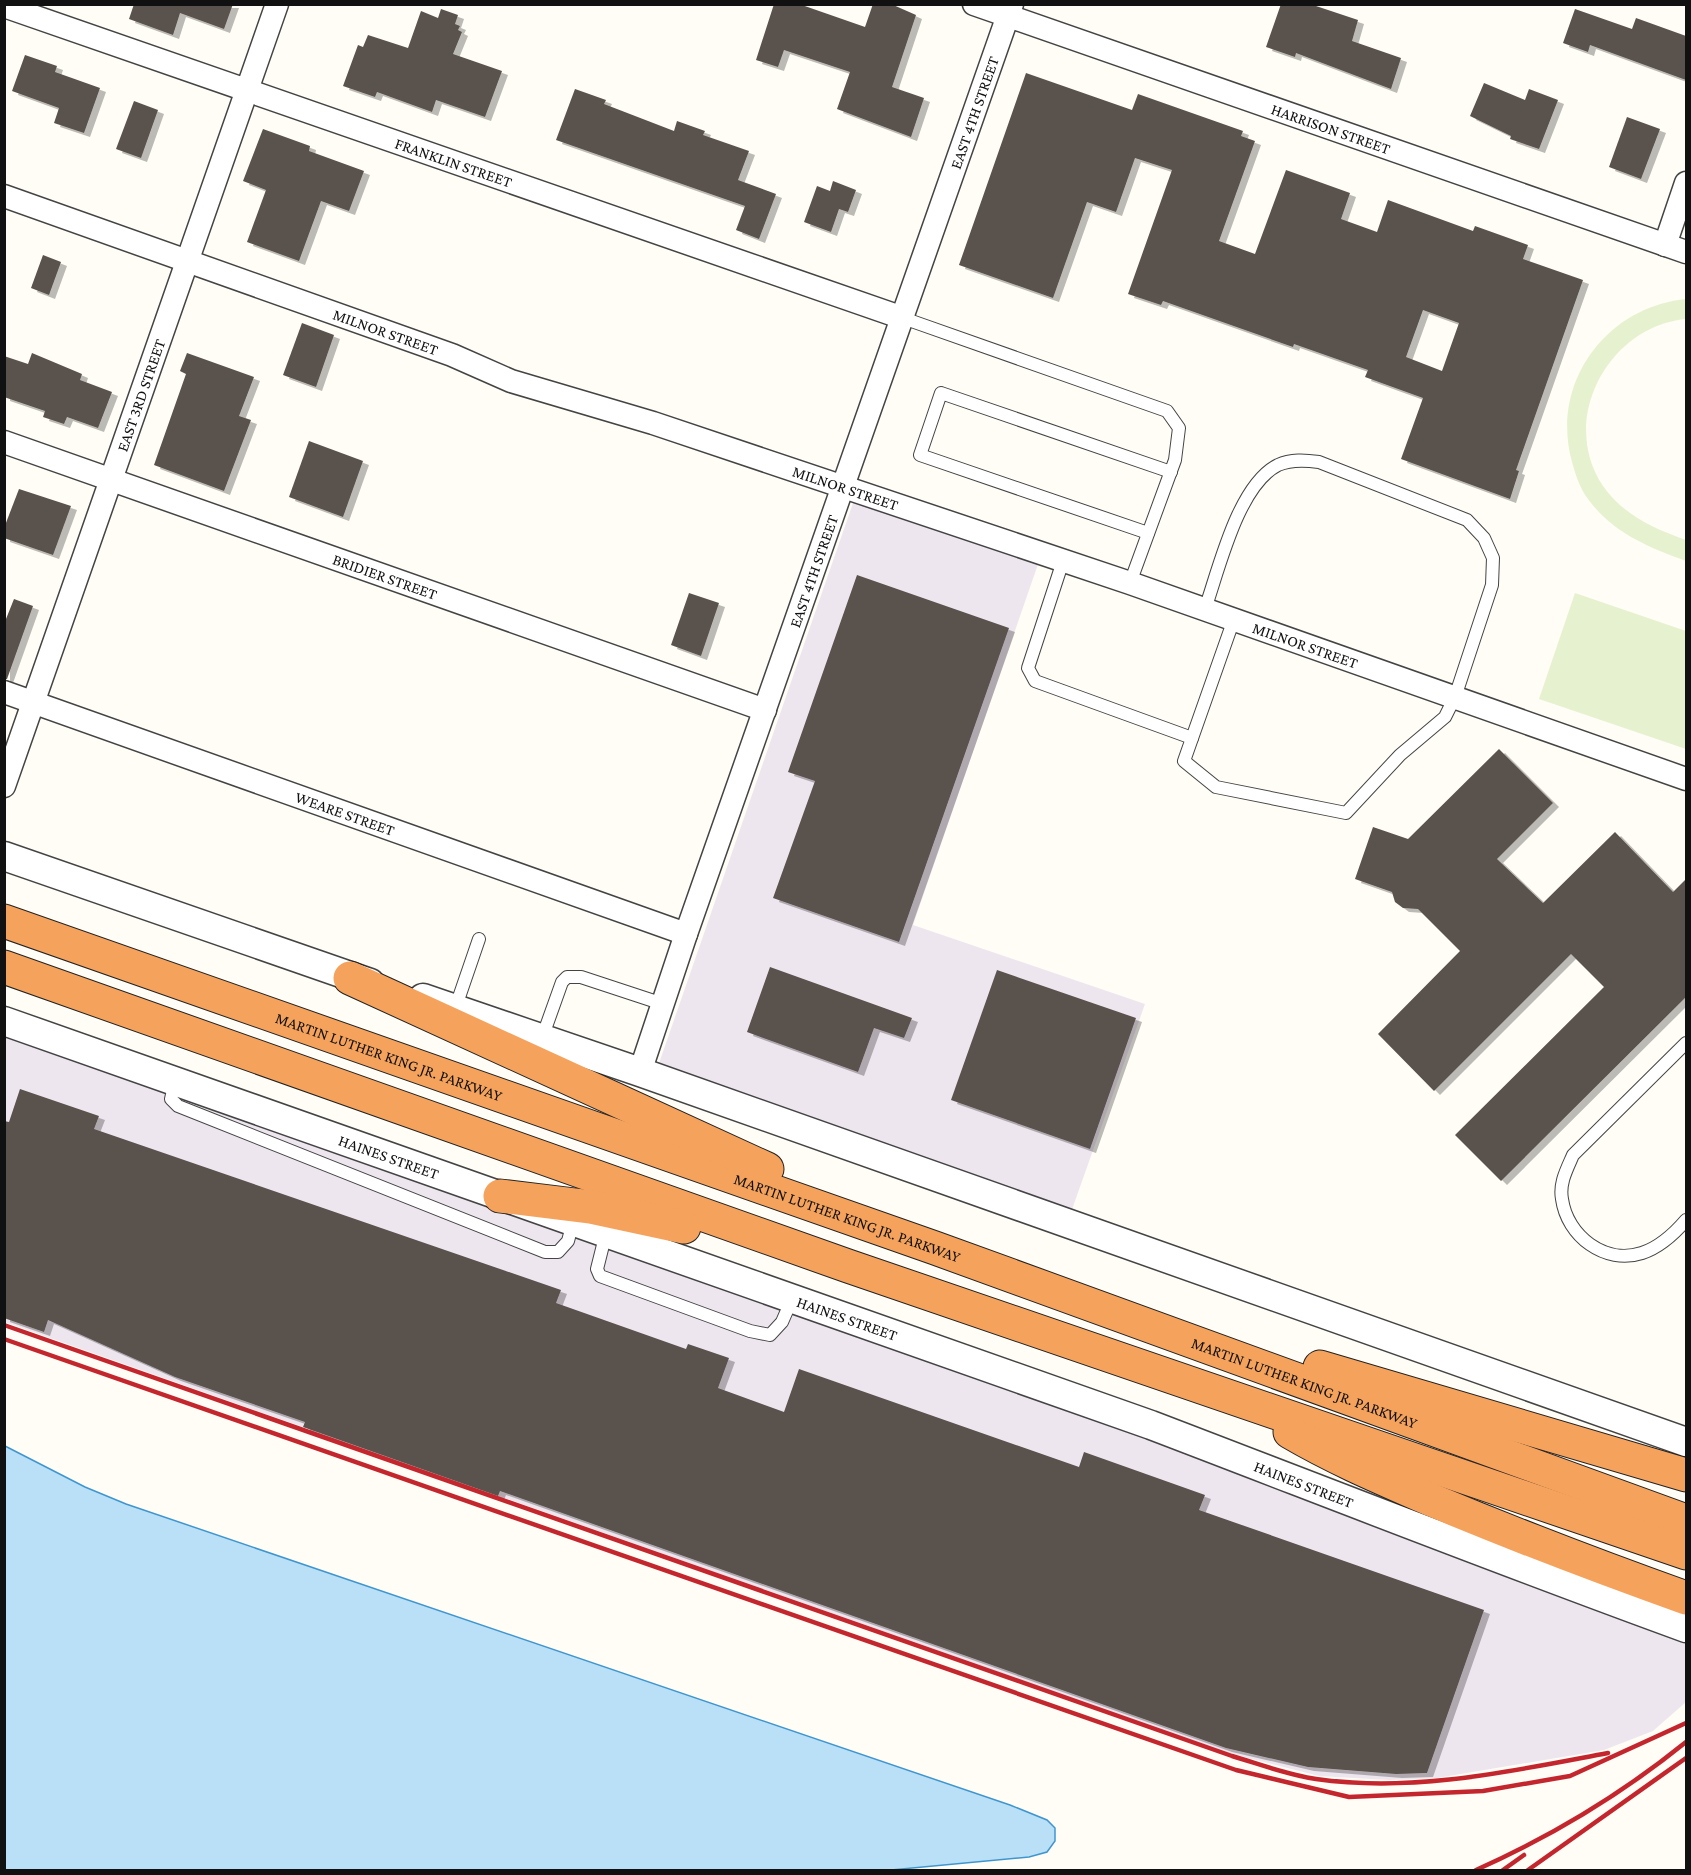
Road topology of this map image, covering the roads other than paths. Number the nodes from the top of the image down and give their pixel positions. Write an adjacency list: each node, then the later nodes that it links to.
1 (277, 4): 5 (street, EAST 3RD STREET)
2 (974, 4): 4 (street, HARRISON STREET)
3 (4, 6): 5 (street, FRANKLIN STREET)
4 (1010, 10): 8 (street, HARRISON STREET); 11 (street, EAST 4TH STREET)
5 (247, 90): 10 (street, EAST 3RD STREET); 11 (street, FRANKLIN STREET)
6 (1686, 183): 8 (street)
7 (4, 196): 10 (street, MILNOR STREET)
8 (1665, 245): 9 (street, HARRISON STREET)
9 (1686, 252)
10 (188, 262): 14 (street, EAST 3RD STREET); 15 (street, MILNOR STREET)
11 (903, 318): 13 (lane); 15 (street, EAST 4TH STREET)
12 (4, 442): 14 (street, BRIDIER STREET)
13 (1171, 472): 16 (lane); 16 (lane)
14 (113, 480): 23 (street, EAST 3RD STREET); 24 (street, BRIDIER STREET)
15 (845, 487): 17 (street, MILNOR STREET); 24 (street, EAST 4TH STREET)
16 (1148, 534): 18 (lane)
17 (1063, 561): 18 (street, MILNOR STREET); 25 (lane)
18 (1130, 583): 19 (street, MILNOR STREET)
19 (1205, 609): 20 (street, MILNOR STREET); 22 (lane)
20 (1234, 619): 22 (street, MILNOR STREET); 25 (lane)
21 (4, 692): 23 (street, WEARE STREET)
22 (1455, 697): 25 (lane); 26 (street, MILNOR STREET)
23 (33, 702): 27 (street, EAST 3RD STREET); 30 (street, WEARE STREET)
24 (765, 710): 30 (street, EAST 4TH STREET)
25 (1192, 738)
26 (1686, 779)
27 (4, 786)
28 (4, 856): 33 (street)
29 (4, 921): 45 (highway, MARTIN LUTHER KING JR. PARKWAY)
30 (686, 934): 34 (street, EAST 4TH STREET)
31 (479, 939): 35 (lane)
32 (4, 967): 46 (highway, MARTIN LUTHER KING JR. PARKWAY)
33 (350, 978): 35 (street); 45 (highway)
34 (663, 1004): 37 (lane); 39 (street, EAST 4TH STREET)
35 (455, 1009): 37 (street)
36 (4, 1021): 40 (street, HAINES STREET)
37 (542, 1038): 39 (street)
38 (1686, 1043): 42 (lane)
39 (640, 1072): 50 (street)
40 (175, 1081): 41 (street, HAINES STREET); 43 (lane)
41 (500, 1196): 43 (street, HAINES STREET); 46 (highway)
42 (1686, 1220)
43 (573, 1222): 44 (street, HAINES STREET)
44 (606, 1233): 48 (street, HAINES STREET); 48 (lane)
45 (935, 1248): 47 (highway, MARTIN LUTHER KING JR. PARKWAY)
46 (848, 1266): 49 (highway, MARTIN LUTHER KING JR. PARKWAY)
47 (1051, 1290): 51 (highway); 52 (highway, MARTIN LUTHER KING JR. PARKWAY)
48 (792, 1299): 55 (street, HAINES STREET)
49 (1234, 1398): 53 (highway, MARTIN LUTHER KING JR. PARKWAY); 54 (highway)
50 (1686, 1442)
51 (1686, 1475)
52 (1686, 1521)
53 (1686, 1553)
54 (1686, 1598)
55 (1686, 1628)

